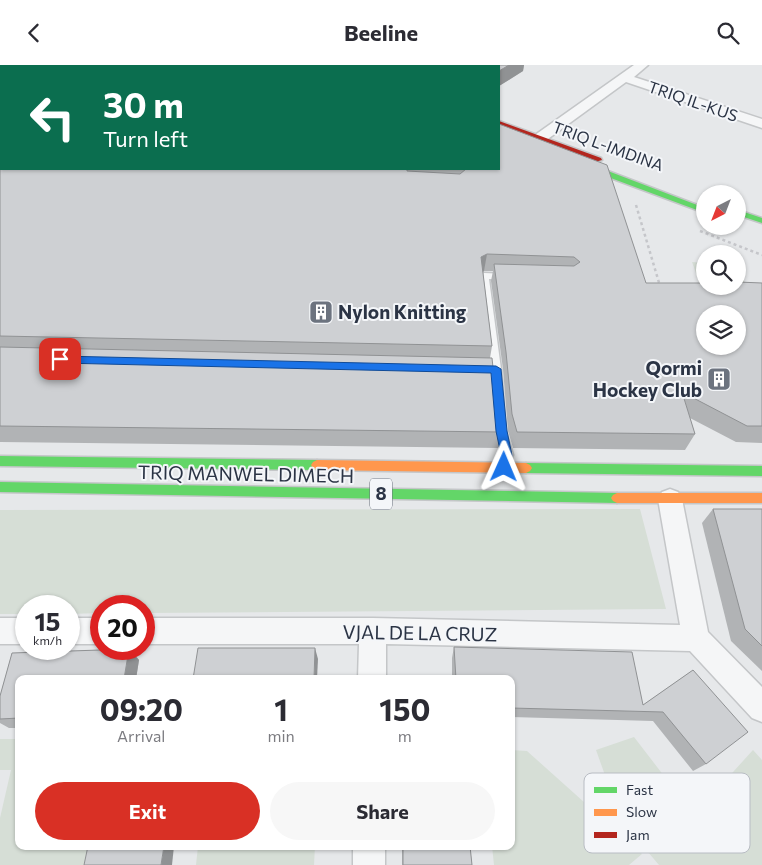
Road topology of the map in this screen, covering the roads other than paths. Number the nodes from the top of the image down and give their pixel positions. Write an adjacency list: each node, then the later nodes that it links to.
1 (642, 65): 2 (street)
2 (623, 77): 4 (street, TRIQ IL-KUS); 6 (street)
3 (500, 123): 6 (main road, TRIQ L-IMDINA)
4 (762, 124)
5 (500, 133): 8 (main road, TRIQ L-IMDINA)
6 (540, 138): 7 (main road, TRIQ L-IMDINA)
7 (696, 197)
8 (696, 208)
9 (746, 215): 10 (main road)
10 (762, 221)
11 (746, 226): 12 (main road)
12 (762, 233)
13 (522, 277): 15 (lane)
14 (466, 369): 15 (lane)
15 (496, 369): 17 (lane)
16 (0, 461): 17 (main road, TRIQ MANWEL DIMECH / 8)
17 (504, 467): 18 (main road, TRIQ MANWEL DIMECH / 8)
18 (762, 471)
19 (0, 487): 21 (main road, TRIQ MANWEL DIMECH / 8)
20 (762, 498): 21 (main road, TRIQ MANWEL DIMECH / 8)
21 (670, 499): 26 (street)
22 (0, 631): 23 (street)
23 (15, 631)
24 (155, 631): 25 (street, VJAL DE LA CRUZ)
25 (373, 631): 26 (street, VJAL DE LA CRUZ); 27 (street)
26 (696, 638): 28 (street)
27 (372, 675)
28 (762, 708)
29 (369, 850): 30 (street)
30 (369, 865)

